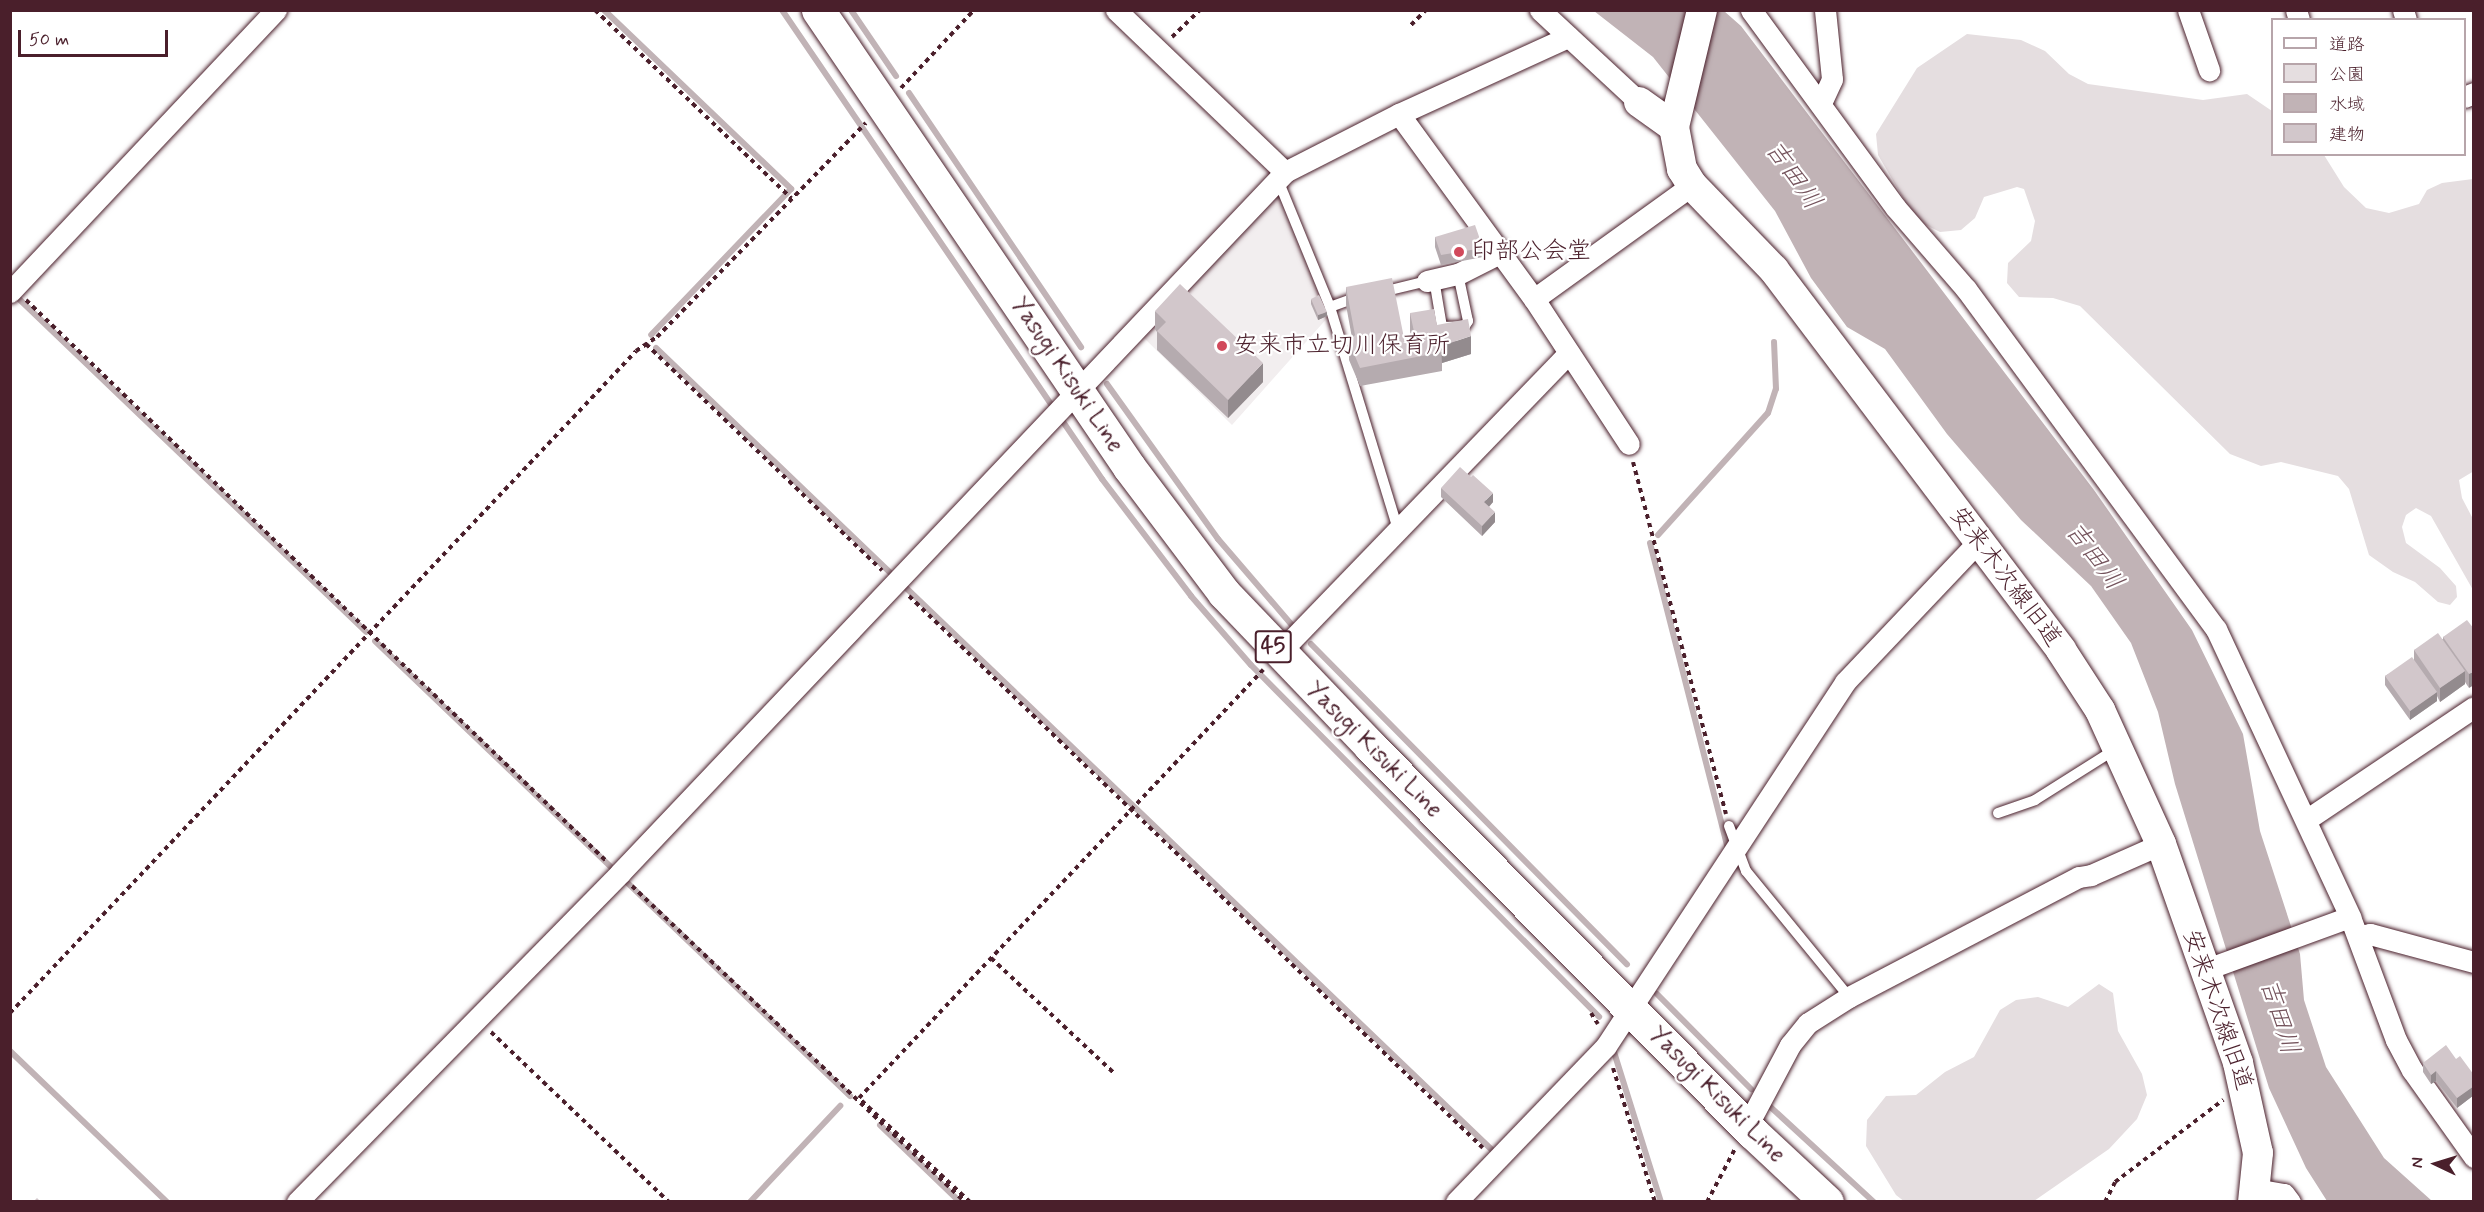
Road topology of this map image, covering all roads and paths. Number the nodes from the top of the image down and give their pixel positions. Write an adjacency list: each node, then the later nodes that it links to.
1 (276, 10): 29 (street)
2 (595, 10): 25 (path)
3 (818, 10): 19 (main road, Yasugi Kisuki Line / 45)
4 (974, 10): 19 (path)
5 (1116, 10): 15 (street)
6 (1200, 10): 15 (path)
7 (1426, 10): 13 (path)
8 (1540, 10): 14 (street)
9 (1702, 10): 21 (street, 安来木次線旧道)
10 (1751, 10): 18 (street)
11 (1826, 10): 18 (street)
12 (2188, 10): 16 (street)
13 (1411, 25)
14 (1568, 37): 17 (street); 20 (street)
15 (1157, 50): 23 (street)
16 (2209, 70)
17 (1639, 102): 21 (street)
18 (1821, 103): 42 (street)
19 (883, 106): 33 (main road, Yasugi Kisuki Line / 45)
20 (1399, 114): 23 (street); 26 (street)
21 (1675, 123): 24 (street, 安来木次線旧道)
22 (844, 146): 25 (path)
23 (1282, 176): 31 (lane); 33 (street)
24 (1692, 185): 30 (street); 36 (street, 安来木次線旧道)
25 (788, 195): 53 (path)
26 (1500, 253): 27 (street); 30 (street)
27 (1458, 274): 28 (street); 28 (lane)
28 (1430, 280): 31 (lane)
29 (12, 290): 46 (path)
30 (1534, 299): 32 (street)
31 (1330, 307): 35 (lane)
32 (1569, 353): 34 (street); 35 (street)
33 (1077, 390): 37 (main road, Yasugi Kisuki Line / 45); 46 (street)
34 (1629, 444): 43 (path)
35 (1398, 530): 37 (street)
36 (1978, 542): 39 (street, 安来木次線旧道); 45 (street)
37 (1279, 653): 40 (path); 52 (main road, Yasugi Kisuki Line / 45)
38 (2468, 715): 42 (street)
39 (2119, 747): 41 (lane); 44 (street, 安来木次線旧道)
40 (1131, 809): 48 (path); 60 (path)
41 (1998, 813)
42 (2306, 820): 47 (street)
43 (1730, 826): 45 (lane)
44 (2161, 844): 50 (street, 安来木次線旧道); 51 (street)
45 (1736, 851): 51 (lane); 52 (street)
46 (620, 873): 54 (street); 64 (path)
47 (2349, 924): 49 (street); 50 (street); 59 (street)
48 (991, 958): 56 (path); 65 (path)
49 (2474, 962)
50 (2212, 967): 57 (street, 安来木次線旧道)
51 (1849, 997): 58 (street)
52 (1632, 1011): 58 (main road, Yasugi Kisuki Line / 45); 60 (street)
53 (10, 1013)
54 (478, 1019): 62 (street); 63 (path)
55 (1612, 1063): 67 (path)
56 (1114, 1073)
57 (2244, 1086): 61 (street, 安来木次線旧道); 70 (path)
58 (1747, 1126): 68 (path); 69 (main road, Yasugi Kisuki Line / 45)
59 (2474, 1157)
60 (1496, 1161): 66 (street)
61 (2254, 1195): 71 (street)
62 (297, 1202)
63 (669, 1202)
64 (964, 1202)
65 (970, 1202)
66 (1456, 1202)
67 (1655, 1202)
68 (1707, 1202)
69 (1827, 1202)
70 (2105, 1202)
71 (2290, 1202)

